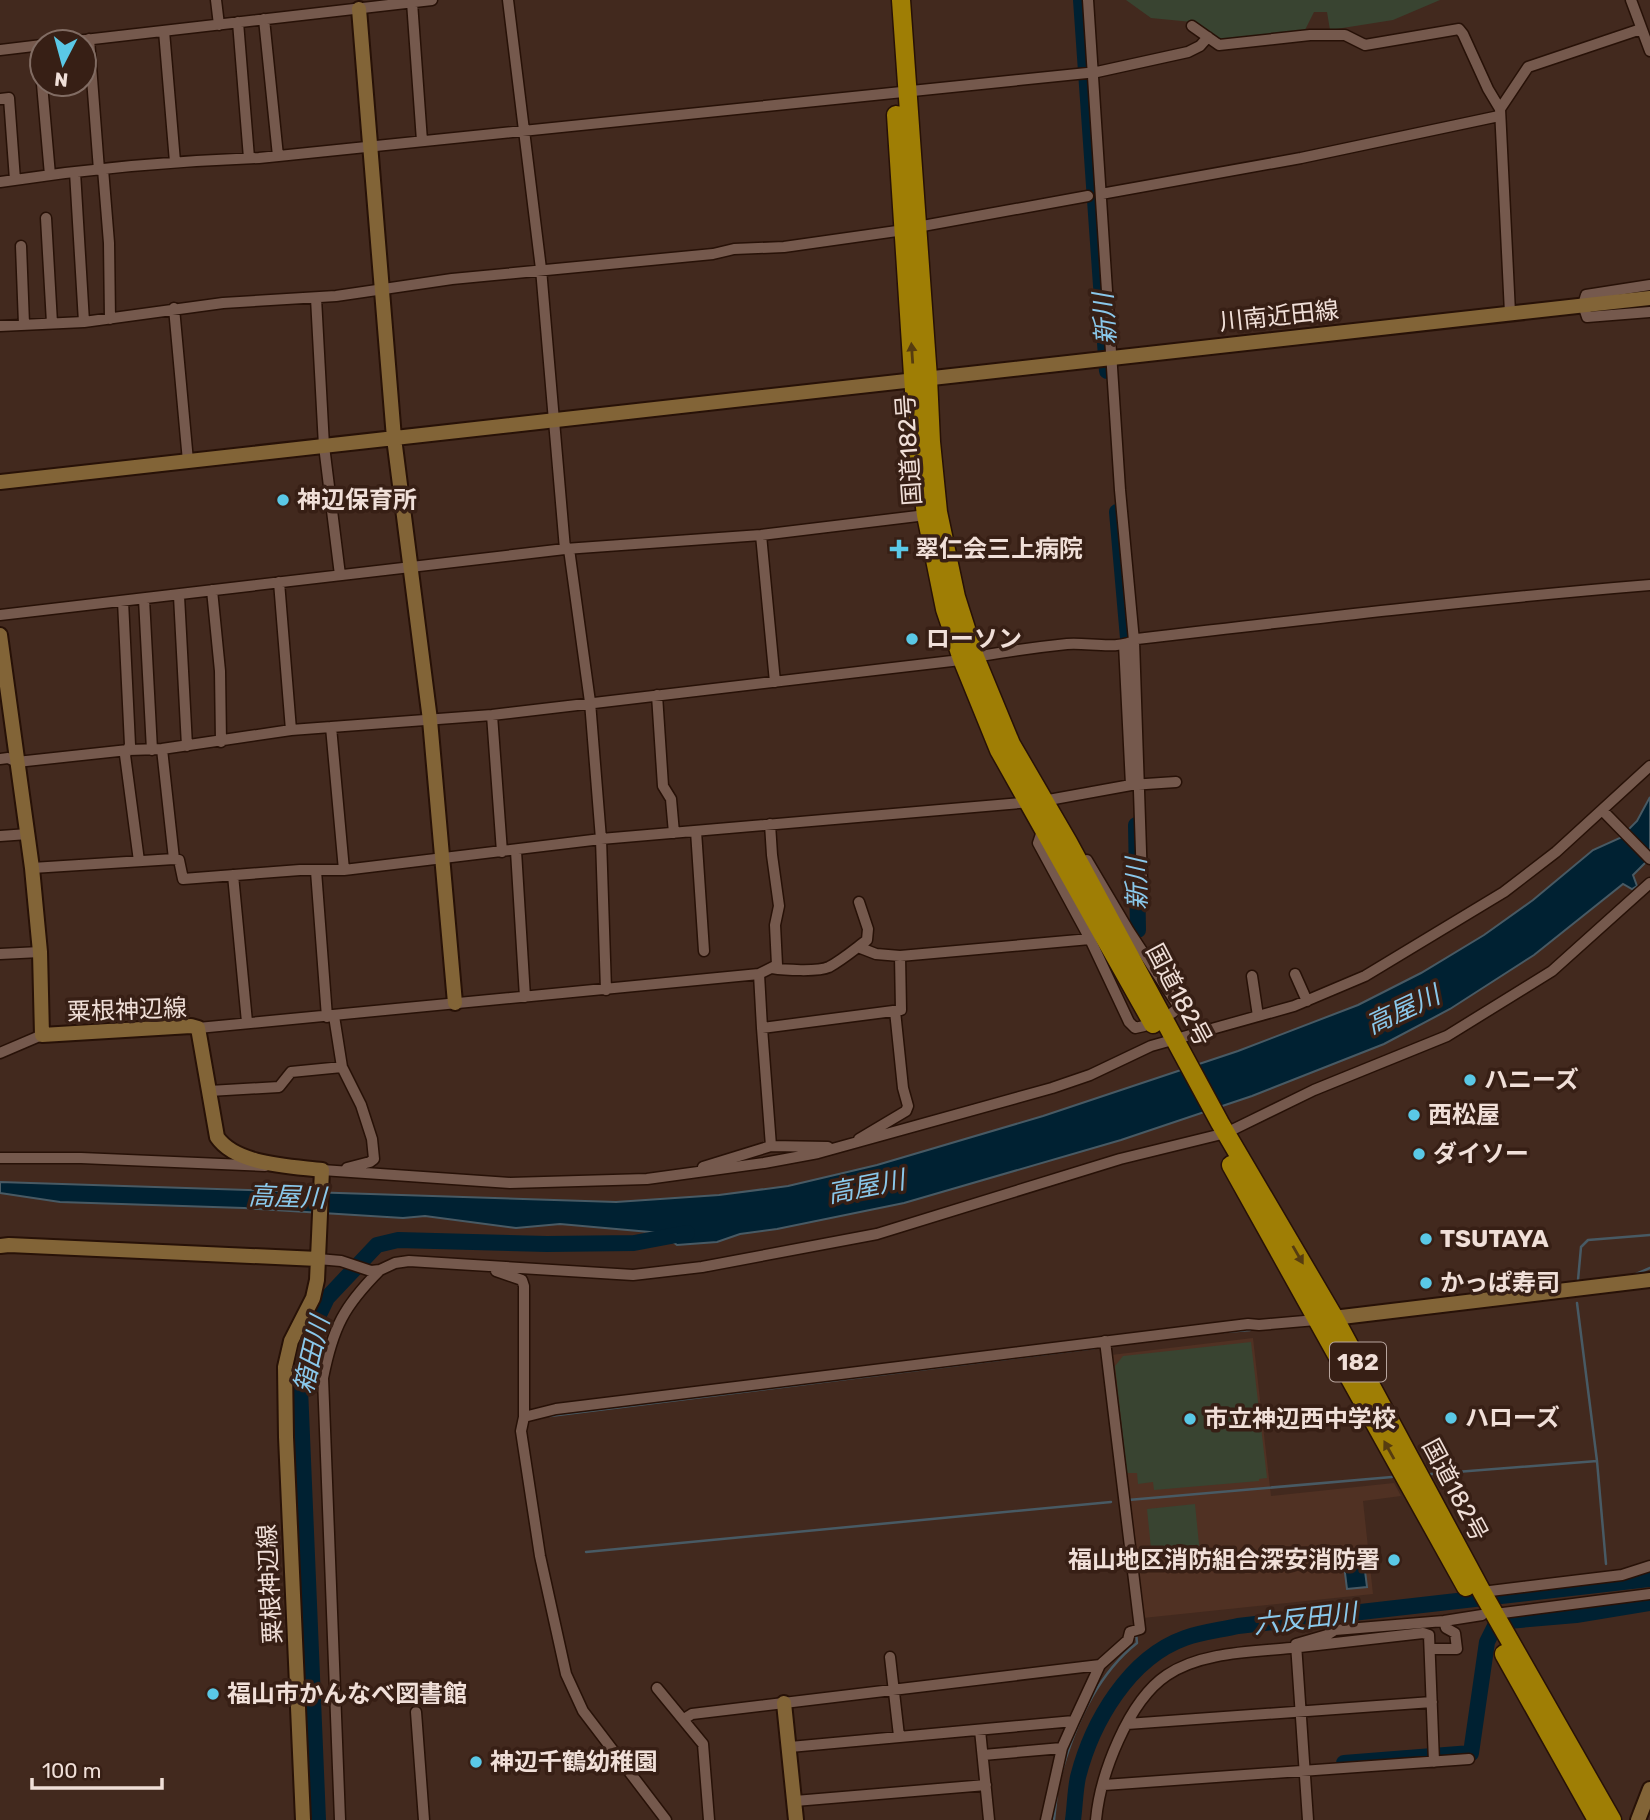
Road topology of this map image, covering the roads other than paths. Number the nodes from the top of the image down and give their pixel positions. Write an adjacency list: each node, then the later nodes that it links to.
1 (216, 0): 12 (street)
2 (432, 0): 8 (street)
3 (508, 0): 27 (street)
4 (889, 0): 22 (highway, 国道182号 / 182)
5 (901, 0): 22 (highway, 国道182号 / 182)
6 (1087, 0): 21 (street)
7 (1631, 0): 14 (street)
8 (412, 2): 9 (street); 28 (street)
9 (359, 9): 10 (street); 29 (street)
10 (264, 19): 11 (street); 30 (street)
11 (238, 22): 12 (street); 31 (street)
12 (219, 24): 15 (street)
13 (1192, 26): 16 (street)
14 (1641, 29): 20 (street); 26 (street)
15 (164, 31): 17 (street); 32 (street)
16 (1208, 37): 21 (street); 26 (street)
17 (98, 39)
18 (28, 47): 19 (street)
19 (0, 50)
20 (1650, 51)
21 (1087, 72): 22 (street); 38 (street)
22 (901, 91): 27 (street); 41 (highway, 国道182号 / 182)
23 (43, 98): 35 (street)
24 (94, 98): 33 (street)
25 (0, 99): 36 (street)
26 (1499, 112): 38 (street); 51 (street)
27 (524, 131): 28 (street); 43 (street)
28 (422, 141): 29 (street)
29 (370, 147): 30 (street); 45 (street)
30 (278, 156): 31 (street)
31 (249, 158): 32 (street)
32 (175, 162): 33 (street)
33 (101, 170): 34 (street); 52 (street)
34 (75, 172): 35 (street); 54 (street)
35 (50, 175): 36 (street)
36 (15, 180): 37 (street)
37 (0, 182)
38 (1101, 194): 57 (street)
39 (1088, 196): 41 (street)
40 (46, 218): 53 (street)
41 (910, 229): 43 (street); 58 (highway, 国道182号 / 182)
42 (22, 246): 55 (street)
43 (541, 270): 45 (street); 59 (street)
44 (1650, 285): 48 (street)
45 (382, 289): 46 (street); 60 (street)
46 (316, 298): 49 (street); 61 (street)
47 (1650, 298): 48 (street, 川南近田線)
48 (1583, 305): 50 (street); 51 (street, 川南近田線)
49 (174, 308): 52 (street); 62 (street)
50 (1650, 312)
51 (1510, 313): 57 (street, 川南近田線)
52 (110, 319): 54 (street)
53 (52, 323): 54 (street); 55 (street)
54 (83, 323)
55 (24, 324): 56 (street)
56 (0, 326)
57 (1106, 359): 58 (street, 川南近田線); 77 (street)
58 (921, 378): 59 (street, 川南近田線); 64 (highway, 国道182号 / 182); 78 (highway, 国道182号 / 182)
59 (554, 421): 60 (street, 川南近田線); 66 (street)
60 (394, 438): 61 (street, 川南近田線); 67 (street)
61 (324, 446): 62 (street, 川南近田線); 68 (street)
62 (188, 461): 63 (street, 川南近田線)
63 (0, 482)
64 (926, 515): 65 (street); 78 (highway, 国道182号 / 182)
65 (761, 535): 66 (street); 79 (street)
66 (567, 549): 67 (street); 81 (street)
67 (410, 567): 68 (street); 83 (street)
68 (340, 575): 69 (street)
69 (279, 582): 71 (street); 85 (street)
70 (1650, 585): 77 (street)
71 (212, 590): 72 (street); 86 (street)
72 (179, 596): 73 (street); 87 (street)
73 (144, 599): 74 (street); 88 (street)
74 (123, 601): 75 (street); 89 (street)
75 (0, 615)
76 (0, 635): 91 (street, 粟根神辺線)
77 (1129, 643): 78 (street); 94 (street)
78 (968, 658): 79 (street); 95 (highway, 国道182号 / 182)
79 (775, 682): 80 (street)
80 (657, 695): 81 (street); 100 (street)
81 (590, 702): 82 (street); 103 (street)
82 (492, 715): 83 (street); 106 (street)
83 (430, 720): 84 (street); 107 (street)
84 (331, 727): 85 (street); 112 (street)
85 (291, 730): 86 (street)
86 (221, 741): 87 (street)
87 (187, 746): 88 (street)
88 (157, 749): 89 (street); 108 (street)
89 (128, 750): 91 (street); 110 (street)
90 (0, 759): 91 (street)
91 (17, 762): 101 (street, 粟根神辺線)
92 (1650, 766): 96 (street)
93 (1176, 782): 94 (street)
94 (1136, 786): 95 (street); 115 (street)
95 (1036, 802): 97 (street); 98 (highway, 国道182号 / 182); 104 (highway, 国道182号 / 182)
96 (1606, 813): 109 (street); 130 (street)
97 (770, 824): 99 (street); 124 (street)
98 (1043, 828): 118 (street); 141 (highway, 国道182号 / 182)
99 (696, 831): 100 (street); 120 (street)
100 (674, 833): 103 (street)
101 (28, 834): 102 (street); 111 (street, 粟根神辺線)
102 (0, 836)
103 (601, 839): 105 (street); 128 (street)
104 (1068, 842): 133 (street); 141 (highway, 国道182号 / 182)
105 (516, 850): 106 (street); 129 (street)
106 (502, 852): 107 (street)
107 (443, 858): 112 (street); 131 (street)
108 (174, 859): 110 (street); 114 (street)
109 (1650, 859)
110 (139, 861): 111 (street)
111 (32, 868): 121 (street, 粟根神辺線)
112 (344, 870): 113 (street)
113 (316, 871): 114 (street); 135 (street)
114 (233, 875): 136 (street)
115 (1142, 881)
116 (1650, 883): 145 (street)
117 (859, 902): 119 (street)
118 (1090, 939): 123 (street); 137 (street)
119 (858, 947): 123 (street); 124 (street)
120 (704, 951)
121 (40, 952): 122 (street); 140 (street, 粟根神辺線)
122 (0, 954)
123 (900, 956): 132 (street)
124 (772, 968): 125 (street)
125 (759, 974): 128 (street); 139 (street)
126 (1296, 974): 130 (street)
127 (1252, 976): 134 (street)
128 (606, 990): 129 (street)
129 (525, 996): 131 (street)
130 (1307, 1000): 134 (street)
131 (455, 1003): 135 (street)
132 (895, 1011): 139 (street); 146 (street)
133 (1172, 1013)
134 (1258, 1016): 141 (street)
135 (330, 1017): 136 (street); 143 (street)
136 (247, 1022): 138 (street)
137 (1144, 1026)
138 (198, 1028): 140 (street, 粟根神辺線); 144 (street, 粟根神辺線)
139 (762, 1028): 147 (street)
140 (42, 1035): 142 (street)
141 (1171, 1044): 145 (highway, 国道182号 / 182); 146 (street)
142 (0, 1053)
143 (342, 1067): 144 (street); 151 (street)
144 (209, 1091): 150 (street, 粟根神辺線)
145 (1217, 1129): 155 (street); 158 (highway, 国道182号 / 182)
146 (858, 1143): 148 (street)
147 (771, 1146): 148 (street); 152 (street)
148 (835, 1149): 152 (street)
149 (0, 1158): 150 (street)
150 (278, 1164): 151 (street, 粟根神辺線)
151 (327, 1171): 152 (street); 154 (street, 粟根神辺線)
152 (691, 1174)
153 (0, 1246): 154 (street)
154 (318, 1255): 156 (street); 190 (street, 粟根神辺線)
155 (490, 1268): 156 (street); 160 (street)
156 (376, 1270): 191 (street)
157 (1650, 1280): 158 (street)
158 (1325, 1319): 159 (street); 163 (highway, 国道182号 / 182)
159 (1105, 1341): 160 (street); 168 (street)
160 (524, 1417): 193 (street)
161 (1650, 1566): 163 (street)
162 (1650, 1594): 163 (street)
163 (1488, 1612): 164 (street); 200 (highway, 国道182号 / 182); 201 (highway, 国道182号 / 182)
164 (1444, 1621): 165 (street); 166 (street)
165 (1296, 1647): 166 (street); 173 (street); 177 (street)
166 (1430, 1649): 171 (street)
167 (890, 1657): 170 (street)
168 (1100, 1665): 170 (street); 176 (street)
169 (657, 1688): 175 (street)
170 (894, 1690): 172 (street); 179 (street)
171 (1432, 1702): 173 (street); 183 (street)
172 (785, 1703): 175 (street); 180 (street)
173 (1301, 1711): 177 (street); 185 (street)
174 (416, 1712): 192 (street)
175 (684, 1719): 194 (street)
176 (1074, 1721): 178 (street); 181 (street)
177 (1127, 1724): 187 (street)
178 (980, 1730): 179 (street); 182 (street)
179 (899, 1736): 180 (street)
180 (790, 1747): 189 (street)
181 (1062, 1748): 182 (street); 197 (street)
182 (983, 1755): 186 (street)
183 (1434, 1758): 184 (street); 185 (street)
184 (1469, 1759)
185 (1305, 1771): 187 (street); 199 (street)
186 (985, 1785): 189 (street); 196 (street)
187 (1104, 1785): 198 (street)
188 (1650, 1789): 202 (street)
189 (795, 1801): 195 (street)
190 (303, 1820)
191 (340, 1820)
192 (424, 1820)
193 (666, 1820)
194 (709, 1820)
195 (796, 1820)
196 (989, 1820)
197 (1046, 1820)
198 (1096, 1820)
199 (1308, 1820)
200 (1597, 1820)
201 (1612, 1820)
202 (1638, 1820)

